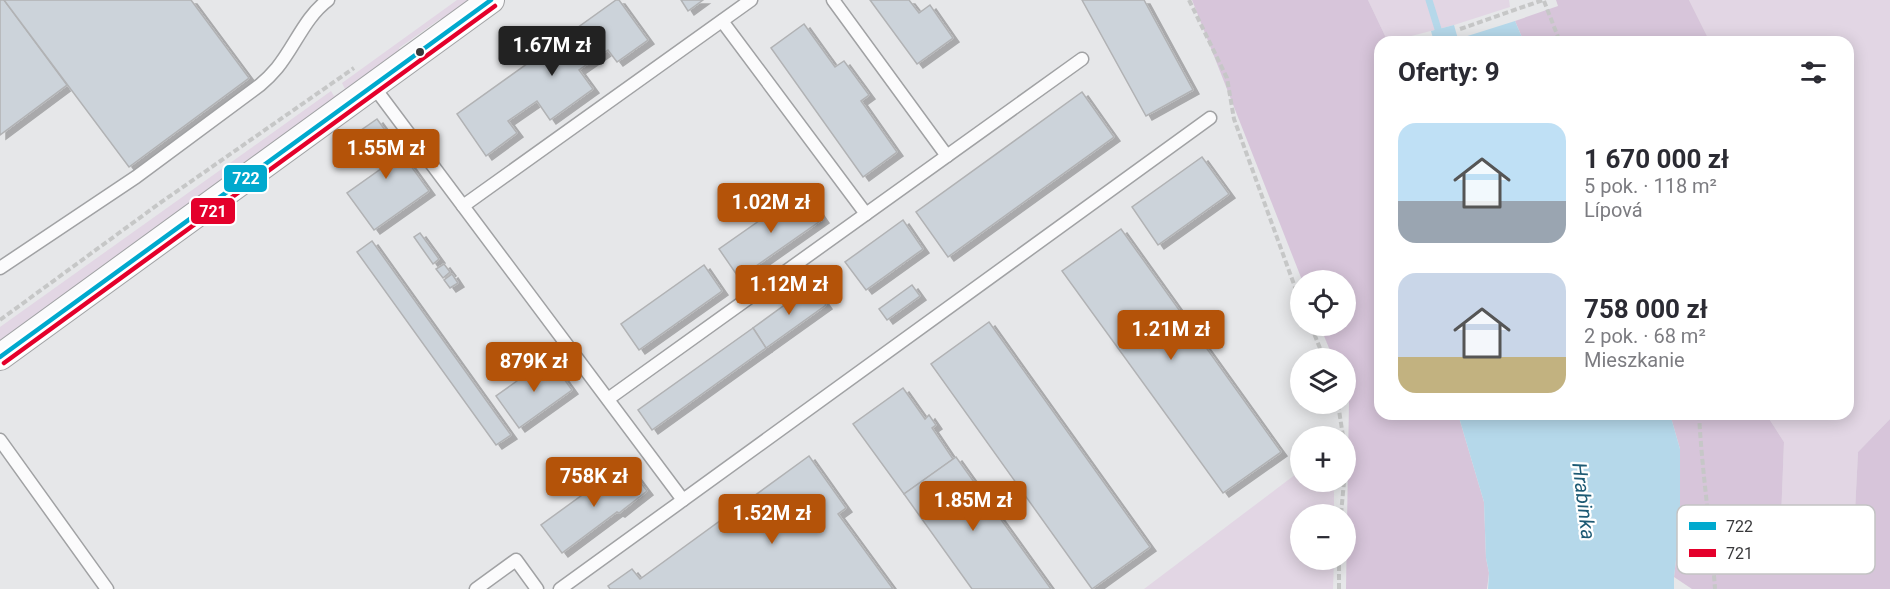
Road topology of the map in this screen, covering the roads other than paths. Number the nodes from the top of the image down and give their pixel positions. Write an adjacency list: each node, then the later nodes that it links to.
1 (328, 0): 12 (lane)
2 (491, 0): 7 (street)
3 (751, 0): 5 (lane)
4 (833, 0): 9 (lane)
5 (722, 21): 10 (lane); 11 (lane)
6 (1082, 59): 9 (lane)
7 (374, 87): 10 (lane); 13 (street)
8 (1210, 118): 16 (lane)
9 (947, 156): 11 (lane)
10 (463, 206): 14 (lane)
11 (866, 214): 14 (lane)
12 (0, 268)
13 (0, 357)
14 (608, 399): 16 (lane)
15 (0, 440): 17 (lane)
16 (683, 500): 20 (lane)
17 (107, 589)
18 (476, 589): 19 (lane)
19 (537, 589)
20 (560, 589)

